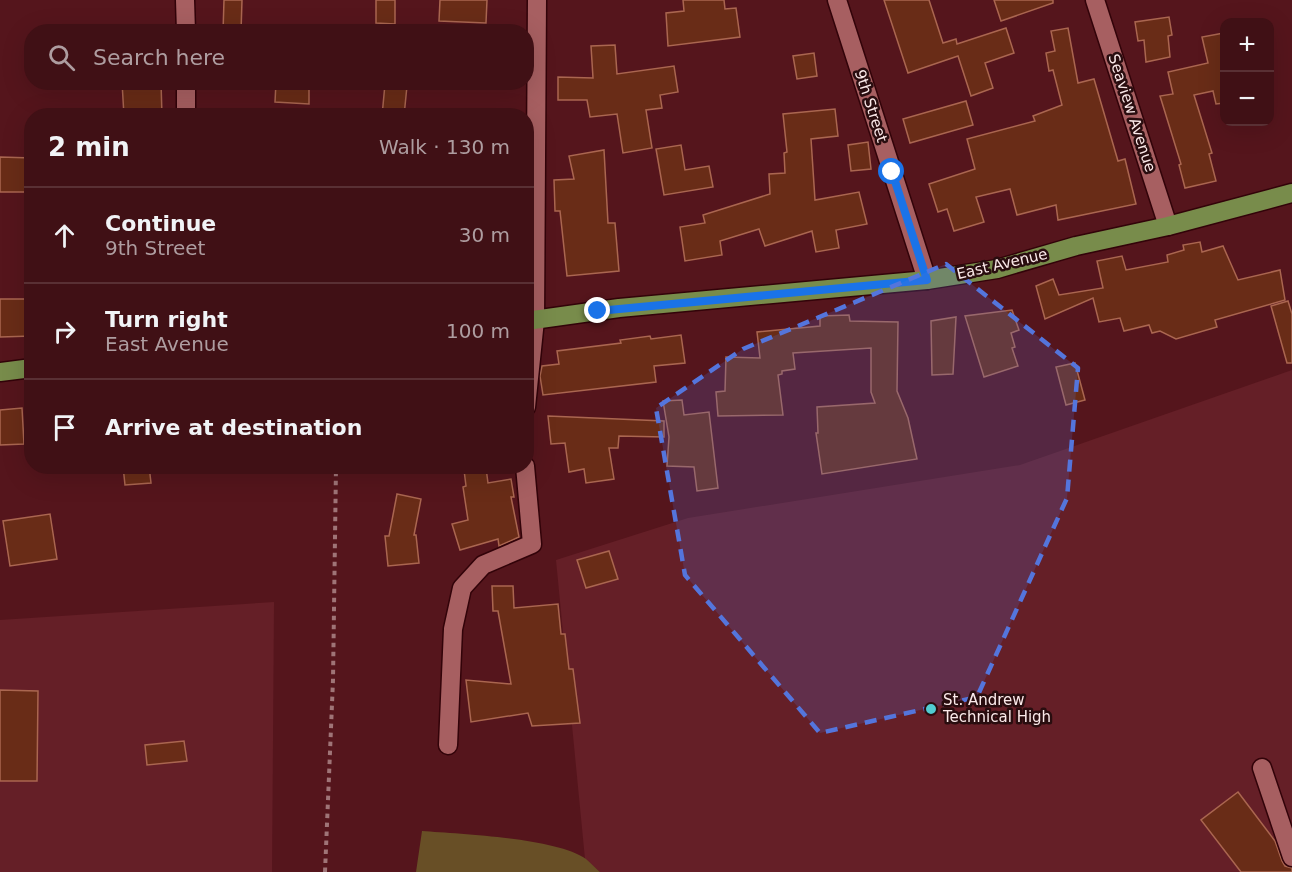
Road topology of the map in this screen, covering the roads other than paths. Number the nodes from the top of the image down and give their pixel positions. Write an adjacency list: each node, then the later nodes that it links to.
1 (185, 0): 5 (street)
2 (537, 0): 8 (street)
3 (837, 0): 11 (street, 9th Street)
4 (1095, 0): 10 (street, Seaview Avenue)
5 (186, 24)
6 (186, 90): 7 (street)
7 (186, 108)
8 (534, 160)
9 (1292, 193): 10 (main road, East Avenue)
10 (1168, 226): 11 (main road, East Avenue)
11 (927, 280): 12 (main road, East Avenue)
12 (534, 321)
13 (24, 369): 14 (main road)
14 (0, 372)
15 (526, 474): 16 (street)
16 (448, 745)
17 (1262, 768): 18 (street)
18 (1292, 857)

